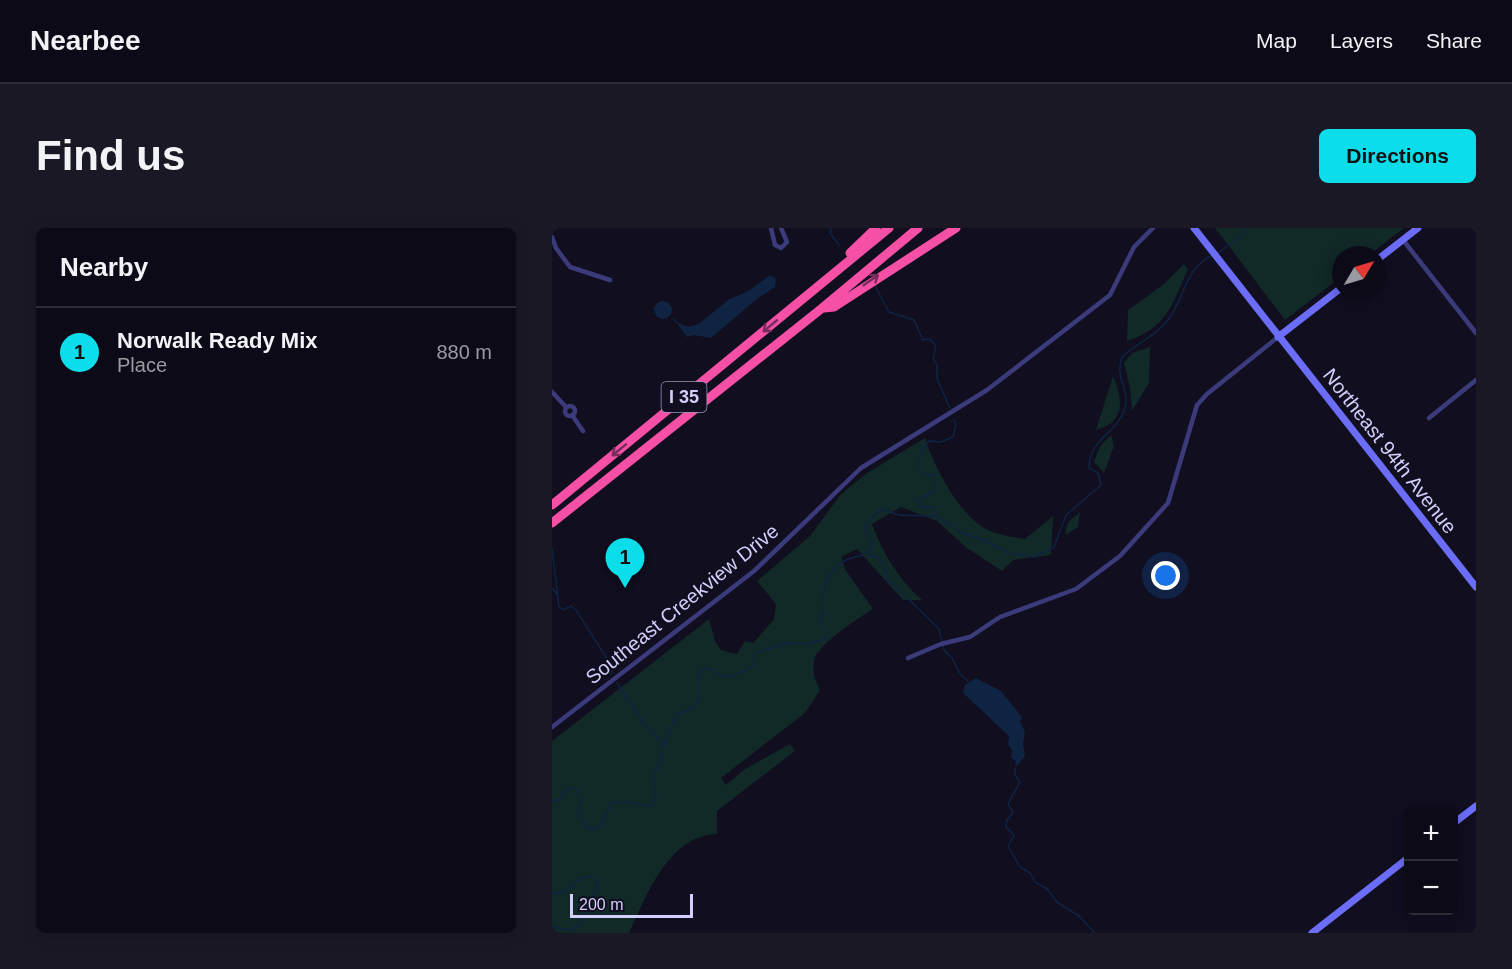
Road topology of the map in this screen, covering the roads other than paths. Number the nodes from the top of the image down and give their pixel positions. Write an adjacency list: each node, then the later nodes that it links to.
1 (771, 228): 2 (street)
2 (781, 228)
3 (876, 228): 15 (highway)
4 (889, 228): 15 (highway, I 35)
5 (918, 228): 17 (highway, I 35)
6 (956, 228): 17 (highway, one-way to 6)
7 (1153, 228): 28 (street, Southeast Creekview Drive)
8 (1194, 228): 19 (main road, Northeast 94th Avenue)
9 (1418, 228): 11 (main road)
10 (552, 237): 12 (street)
11 (1403, 240): 13 (main road); 18 (street)
12 (554, 247): 14 (street)
13 (1386, 253)
14 (610, 280)
15 (814, 289): 24 (highway, I 35, one-way to 24)
16 (1332, 295): 19 (main road)
17 (821, 309): 25 (highway, I 35)
18 (1476, 333)
19 (1278, 337): 26 (main road, Northeast 94th Avenue); 27 (street)
20 (1476, 380): 22 (street)
21 (552, 392): 23 (street)
22 (1429, 418)
23 (583, 431)
24 (552, 505)
25 (552, 523)
26 (1476, 587)
27 (908, 658)
28 (552, 727)
29 (1476, 806): 30 (main road)
30 (1458, 820)
31 (1404, 861): 32 (main road)
32 (1312, 933)

